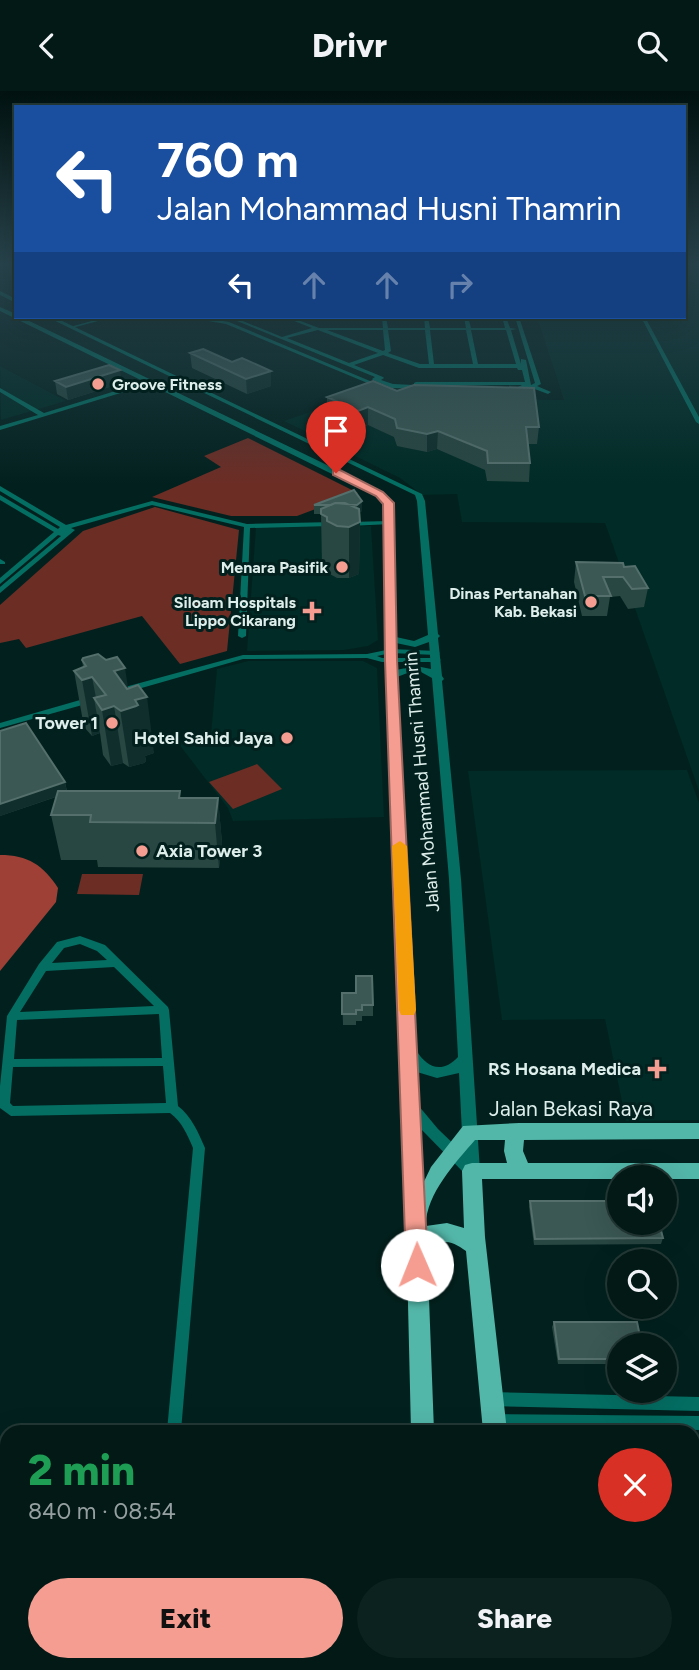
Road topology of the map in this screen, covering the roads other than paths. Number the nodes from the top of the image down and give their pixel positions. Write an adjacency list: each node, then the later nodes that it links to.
1 (58, 337): 22 (street, Jalan Mohammad Husni Thamrin)
2 (92, 337): 26 (street, Jalan Mohammad Husni Thamrin)
3 (259, 337): 15 (street)
4 (276, 337): 14 (street)
5 (290, 337): 14 (street)
6 (336, 337): 17 (street)
7 (386, 337): 17 (street)
8 (429, 337): 18 (street)
9 (470, 337): 19 (street)
10 (511, 337): 20 (street)
11 (519, 337): 16 (street)
12 (521, 337): 16 (street)
13 (653, 337): 31 (street)
14 (282, 339): 15 (street); 21 (street)
15 (272, 342): 21 (street)
16 (523, 345): 20 (street); 23 (street)
17 (382, 354): 18 (street); 21 (street)
18 (432, 366): 19 (street)
19 (476, 366): 20 (street)
20 (522, 366): 23 (street)
21 (345, 367): 23 (street); 23 (street)
22 (148, 381): 27 (street, Jalan Mohammad Husni Thamrin); 29 (street)
23 (528, 385): 25 (street)
24 (0, 390): 29 (street)
25 (548, 392)
26 (232, 403): 27 (street); 28 (street, Jalan Mohammad Husni Thamrin)
27 (210, 411): 30 (street, Jalan Mohammad Husni Thamrin)
28 (250, 412): 30 (street); 42 (street, Jalan Mohammad Husni Thamrin)
29 (40, 413): 32 (street)
30 (228, 420): 36 (street, Jalan Mohammad Husni Thamrin)
31 (699, 422)
32 (0, 426)
33 (0, 488): 34 (street)
34 (12, 496): 35 (street); 38 (street)
35 (1, 498): 38 (street)
36 (389, 523): 37 (street); 43 (street, Jalan Mohammad Husni Thamrin)
37 (247, 526): 38 (street); 41 (street)
38 (67, 530): 39 (street); 40 (street)
39 (0, 582)
40 (0, 591)
41 (242, 636)
42 (435, 636): 43 (street); 45 (street, Jalan Mohammad Husni Thamrin)
43 (391, 639): 44 (street, Jalan Mohammad Husni Thamrin)
44 (391, 656): 45 (street); 46 (street, Jalan Mohammad Husni Thamrin); 48 (street)
45 (437, 656): 47 (street, Jalan Mohammad Husni Thamrin)
46 (393, 676): 47 (street); 55 (street, Jalan Mohammad Husni Thamrin)
47 (439, 679): 56 (street, Jalan Mohammad Husni Thamrin)
48 (118, 692)
49 (95, 698): 50 (street)
50 (0, 726)
51 (116, 963): 52 (street); 52 (street); 53 (street)
52 (43, 967): 54 (street)
53 (163, 1010): 54 (street); 57 (street)
54 (12, 1016): 58 (street)
55 (409, 1049): 56 (street); 59 (street, Jalan Mohammad Husni Thamrin)
56 (466, 1058): 63 (street, Jalan Mohammad Husni Thamrin)
57 (169, 1062): 58 (street); 60 (street)
58 (8, 1063): 60 (street)
59 (411, 1107): 64 (street); 68 (street, Jalan Mohammad Husni Thamrin)
60 (172, 1108): 73 (street)
61 (519, 1131): 62 (main road, Jalan Bekasi Raya); 63 (main road, Jalan Bekasi Raya); 65 (main road)
62 (699, 1131)
63 (470, 1132): 64 (main road, Jalan Bekasi Raya); 66 (street, Jalan Mohammad Husni Thamrin)
64 (451, 1152): 66 (street); 68 (main road, Jalan Bekasi Raya)
65 (522, 1170): 66 (main road); 67 (main road)
66 (472, 1171): 69 (main road, Jalan Mohammad Husni Thamrin)
67 (699, 1171)
68 (416, 1230): 69 (main road); 74 (main road, Jalan Mohammad Husni Thamrin)
69 (476, 1246): 71 (main road, Jalan Mohammad Husni Thamrin)
70 (699, 1404): 71 (street)
71 (493, 1417): 72 (street)
72 (699, 1423)
73 (175, 1425)
74 (422, 1425)

